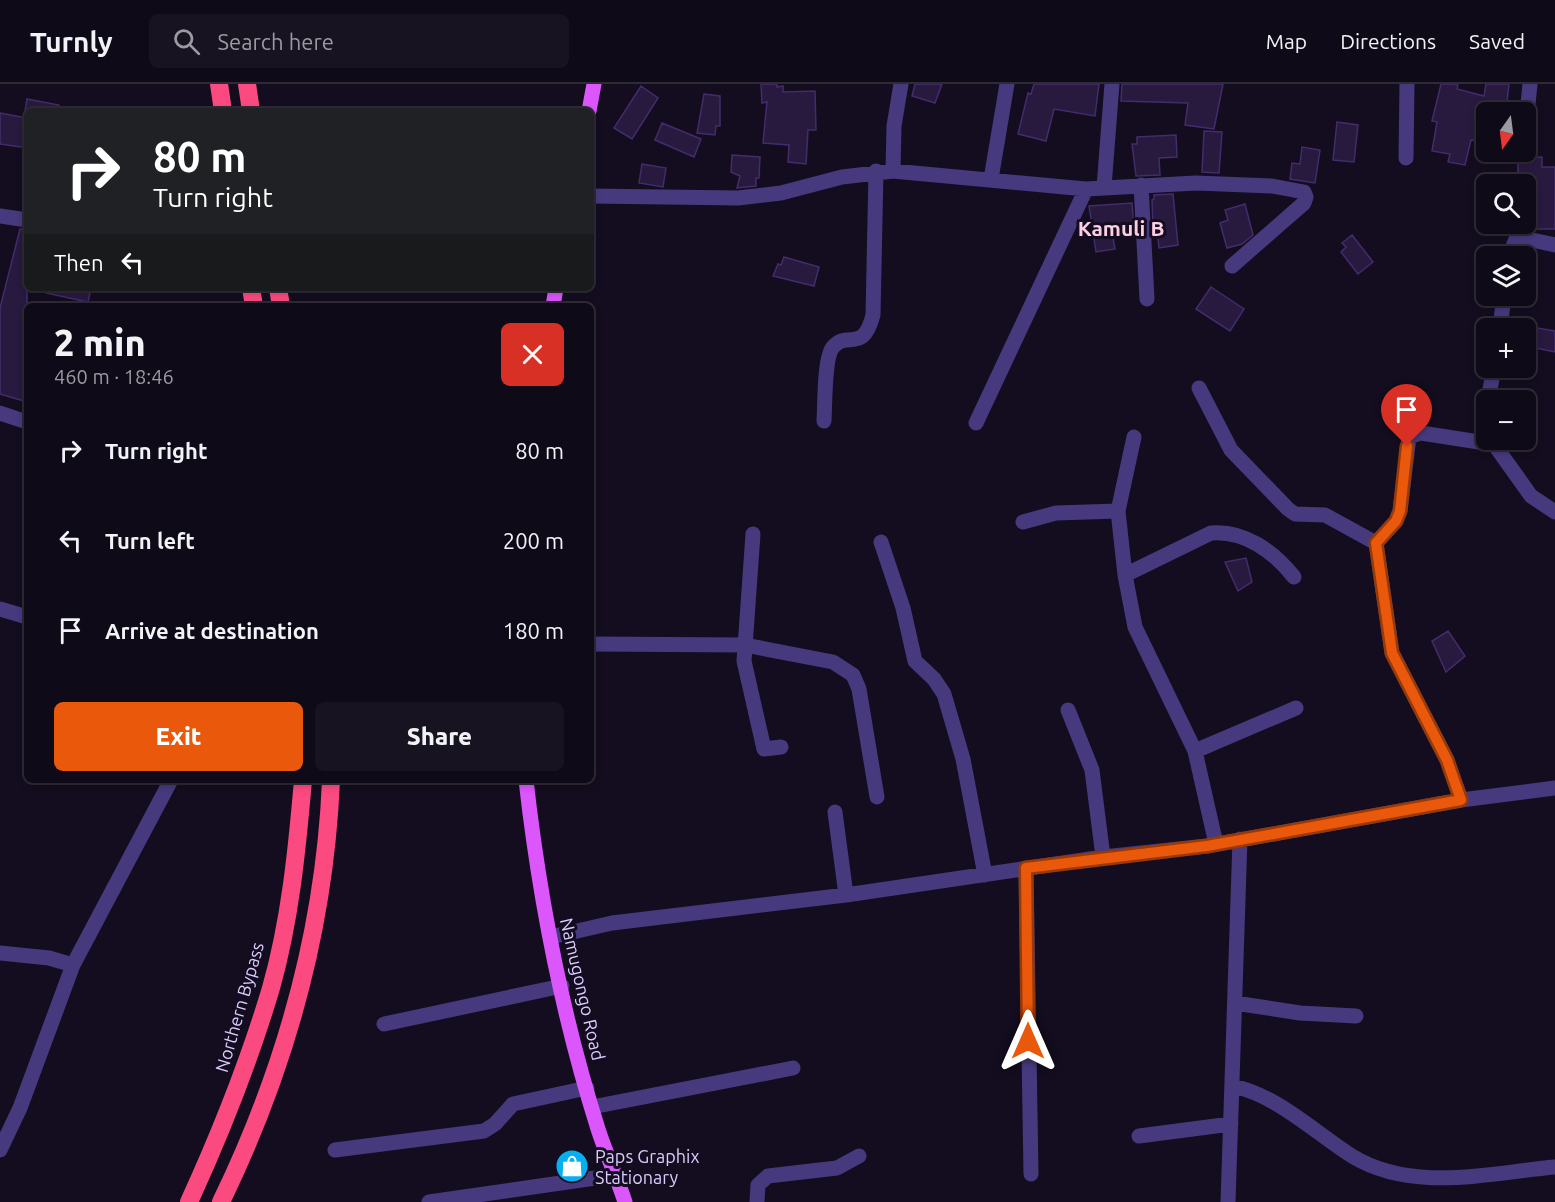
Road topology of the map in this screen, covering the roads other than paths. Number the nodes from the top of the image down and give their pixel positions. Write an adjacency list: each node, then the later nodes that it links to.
1 (219, 84): 10 (highway)
2 (247, 84): 11 (highway)
3 (594, 84): 12 (main road)
4 (901, 84): 15 (street)
5 (1007, 84): 16 (street)
6 (1112, 84): 18 (street)
7 (1407, 84): 13 (street)
8 (1530, 84): 9 (street)
9 (1528, 102)
10 (223, 108)
11 (251, 108)
12 (590, 108)
13 (1406, 158)
14 (876, 171): 15 (street); 20 (street); 30 (street)
15 (893, 171): 16 (street)
16 (991, 179): 19 (street)
17 (1141, 185): 18 (street); 25 (street); 26 (street)
18 (1104, 187): 19 (street)
19 (1086, 189): 31 (street)
20 (594, 196)
21 (0, 216): 22 (street)
22 (24, 220)
23 (1555, 245): 24 (street)
24 (1513, 246)
25 (1232, 266)
26 (1147, 299)
27 (1199, 388): 40 (street)
28 (0, 413): 29 (street)
29 (24, 421)
30 (824, 421)
31 (976, 423)
32 (1134, 437): 35 (street)
33 (1476, 440): 40 (street)
34 (1498, 450): 36 (street)
35 (1118, 511): 37 (street); 41 (street)
36 (1555, 512)
37 (1023, 522)
38 (753, 534): 46 (street)
39 (881, 542): 63 (street)
40 (1376, 543): 57 (street)
41 (1125, 576): 42 (street); 50 (street)
42 (1294, 577)
43 (0, 609): 44 (street)
44 (24, 616)
45 (594, 644): 46 (street)
46 (746, 645): 49 (street); 56 (street)
47 (1296, 708): 50 (street)
48 (1068, 710): 61 (street)
49 (781, 747)
50 (1195, 751): 60 (street)
51 (169, 783): 67 (street)
52 (303, 783): 84 (highway, Northern Bypass)
53 (331, 783): 85 (highway)
54 (526, 783): 65 (main road, Namugongo Road)
55 (1555, 788): 57 (street)
56 (877, 797)
57 (1461, 800): 59 (street)
58 (835, 812): 64 (street)
59 (1240, 839): 60 (street); 69 (street)
60 (1216, 844): 61 (street)
61 (1103, 857): 62 (street)
62 (1026, 868): 63 (street); 82 (street)
63 (985, 875): 64 (street)
64 (846, 895): 65 (street)
65 (551, 937): 68 (main road, Namugongo Road)
66 (0, 954): 67 (street)
67 (73, 965): 78 (street)
68 (562, 986): 71 (street); 74 (main road, Namugongo Road)
69 (1235, 1003): 70 (street); 73 (street)
70 (1356, 1016)
71 (384, 1024)
72 (793, 1068): 75 (street)
73 (1233, 1086): 76 (street); 81 (street)
74 (587, 1088): 75 (main road, Namugongo Road); 79 (street)
75 (592, 1107): 83 (main road, Namugongo Road)
76 (1231, 1124): 77 (street); 89 (street)
77 (1139, 1136)
78 (0, 1150)
79 (335, 1150)
80 (859, 1156): 88 (street)
81 (1555, 1167)
82 (1031, 1174)
83 (616, 1175): 86 (street); 87 (main road, Namugongo Road)
84 (189, 1202)
85 (220, 1202)
86 (429, 1202)
87 (625, 1202)
88 (758, 1202)
89 (1228, 1202)

